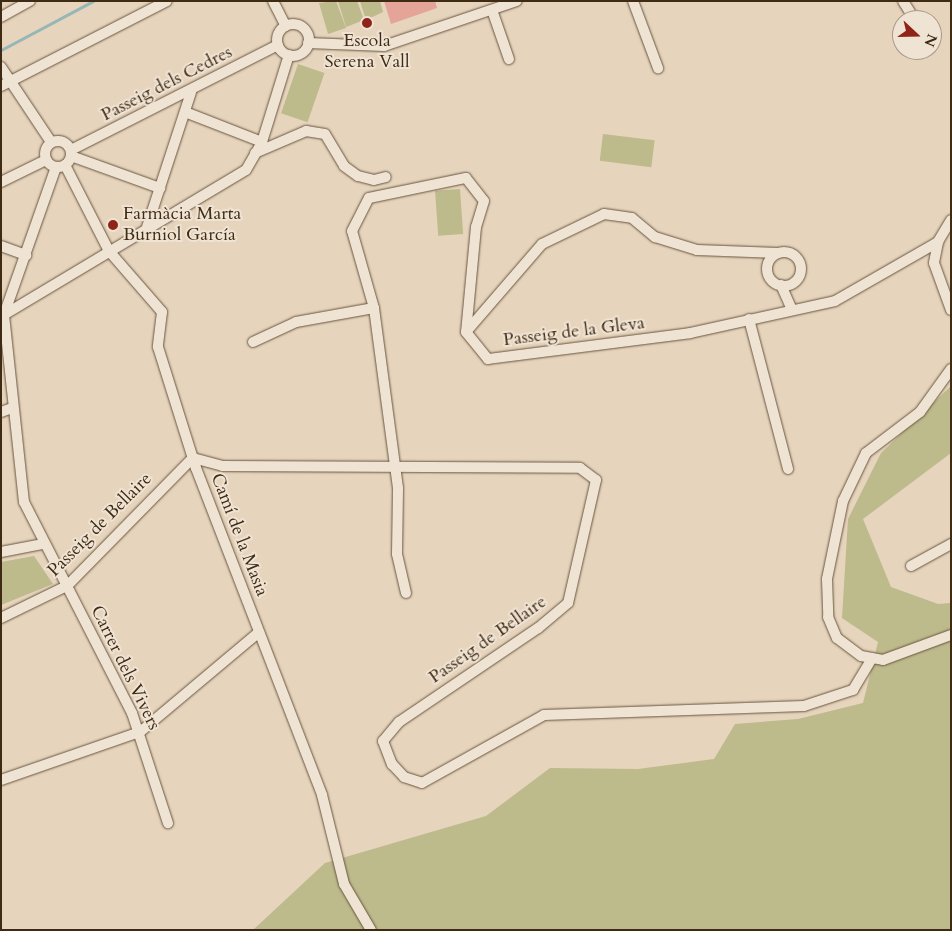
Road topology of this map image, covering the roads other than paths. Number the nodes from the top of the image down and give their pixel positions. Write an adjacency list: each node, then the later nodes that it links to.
1 (30, 1): 7 (street)
2 (167, 1): 15 (street)
3 (273, 1): 8 (street)
4 (517, 1): 6 (street)
5 (633, 1): 14 (street)
6 (492, 10): 9 (street); 12 (street)
7 (1, 17)
8 (286, 26): 9 (street); 10 (street)
9 (308, 43): 11 (street)
10 (278, 45): 11 (street); 16 (street, Passeig dels Cedres)
11 (289, 56): 19 (street)
12 (509, 59)
13 (1, 67): 15 (street)
14 (658, 68)
15 (6, 83): 18 (street)
16 (192, 92): 17 (street); 20 (street, Passeig dels Cedres)
17 (185, 112): 19 (street); 26 (street)
18 (51, 142): 20 (street); 22 (street)
19 (262, 142): 21 (street)
20 (71, 153): 23 (street); 26 (street)
21 (255, 153): 24 (street); 28 (street)
22 (46, 160): 23 (street); 25 (street)
23 (60, 166): 31 (street, Camí de la Masia); 33 (street)
24 (386, 177)
25 (1, 182)
26 (160, 188): 28 (street)
27 (951, 220): 29 (street)
28 (147, 227): 31 (street)
29 (938, 242): 36 (street, Passeig de la Gleva); 37 (street)
30 (1, 246): 33 (street)
31 (110, 251): 38 (street); 45 (street, Camí de la Masia)
32 (778, 253): 34 (street); 34 (street); 40 (street)
33 (26, 255): 38 (street)
34 (781, 286): 36 (street)
35 (374, 308): 40 (street); 41 (street); 46 (street)
36 (792, 310): 39 (street, Passeig de la Gleva)
37 (951, 310)
38 (3, 316): 43 (street, Carrer dels Vivers)
39 (749, 319): 40 (street, Passeig de la Gleva); 47 (street)
40 (466, 332)
41 (253, 342)
42 (951, 369): 57 (street)
43 (12, 408): 44 (street); 48 (street, Carrer dels Vivers)
44 (1, 412)
45 (193, 458): 46 (street, Passeig de Bellaire); 52 (street, Passeig de Bellaire); 55 (street, Camí de la Masia)
46 (395, 467): 53 (street); 57 (street, Passeig de Bellaire)
47 (788, 469)
48 (43, 544): 50 (street); 52 (street, Carrer dels Vivers)
49 (951, 544): 51 (street)
50 (1, 552)
51 (911, 566)
52 (67, 586): 54 (street, Passeig de Bellaire); 58 (street, Carrer dels Vivers)
53 (406, 593)
54 (1, 618)
55 (259, 632): 58 (street); 61 (street, Camí de la Masia)
56 (951, 635): 57 (street)
57 (872, 658)
58 (140, 732): 59 (street); 60 (street, Carrer dels Vivers)
59 (1, 780)
60 (168, 823)
61 (372, 930)

